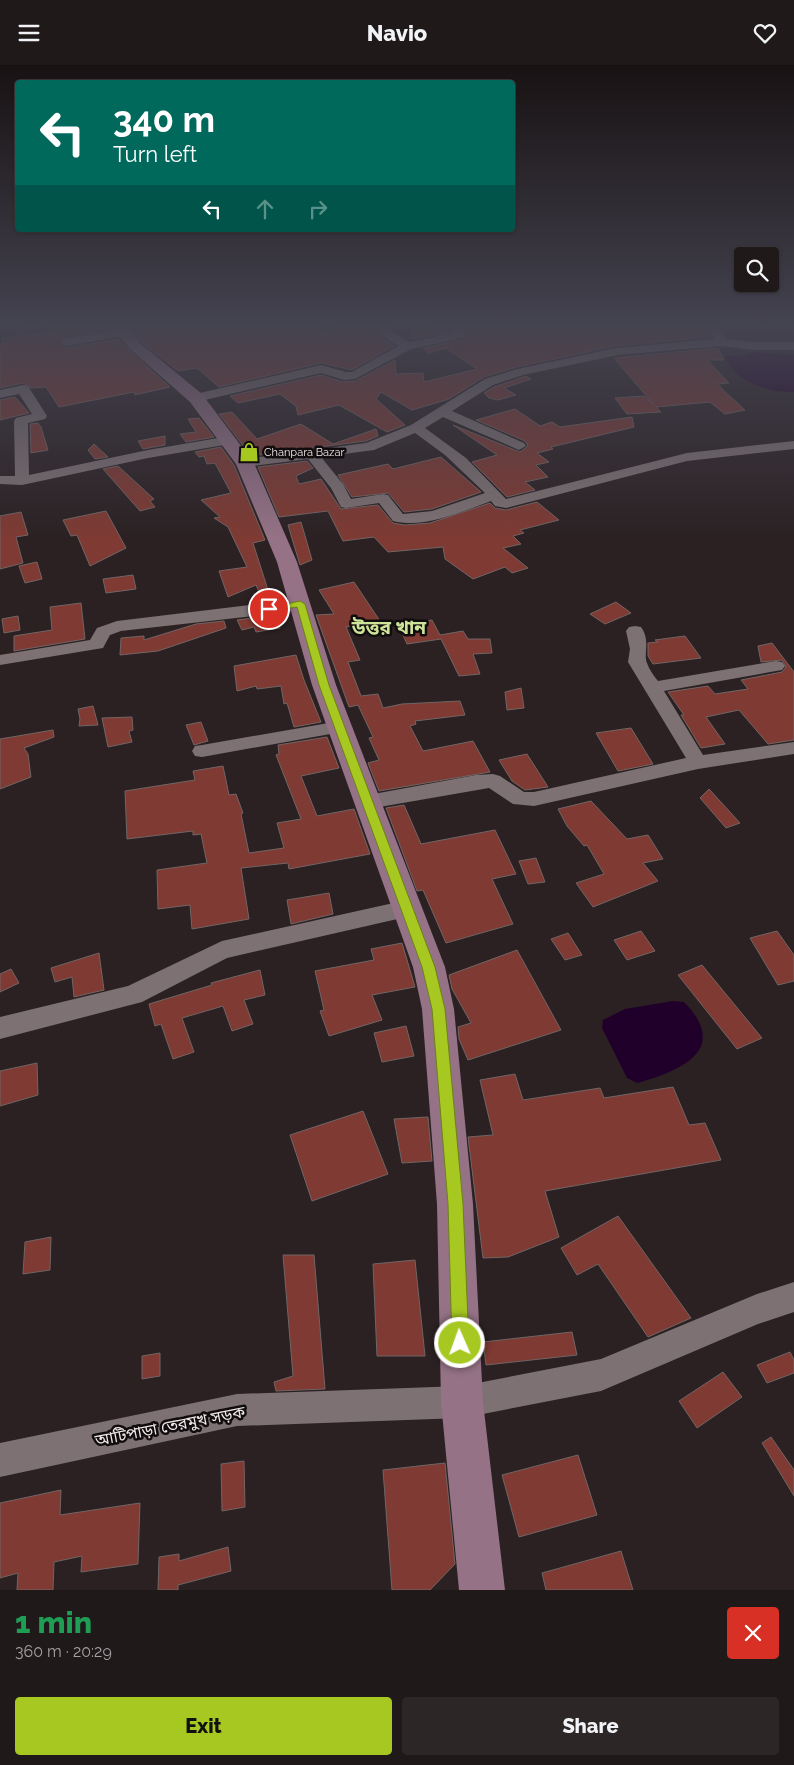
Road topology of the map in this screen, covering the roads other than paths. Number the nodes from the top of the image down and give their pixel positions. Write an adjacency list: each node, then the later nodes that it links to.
1 (28, 397): 12 (street)
2 (200, 397): 4 (street)
3 (464, 397): 5 (street)
4 (196, 398): 9 (main road)
5 (441, 411): 6 (street); 8 (street)
6 (416, 428): 10 (street); 13 (street)
7 (794, 445): 13 (street)
8 (519, 446)
9 (237, 452): 10 (street); 12 (street); 14 (main road)
10 (312, 455): 13 (street)
11 (0, 480): 12 (street)
12 (22, 481)
13 (494, 495)
14 (300, 604): 16 (street); 19 (main road)
15 (635, 631): 18 (street)
16 (0, 661)
17 (776, 666): 18 (street)
18 (651, 688): 22 (street)
19 (340, 727): 21 (street); 23 (main road)
20 (794, 748): 22 (street)
21 (202, 751)
22 (698, 762): 23 (street)
23 (368, 802): 24 (main road)
24 (407, 909): 25 (street); 27 (main road)
25 (0, 1028)
26 (794, 1297): 27 (street, আটিপাড়া তেরমুখ সড়ক)
27 (462, 1402): 28 (street, আটিপাড়া তেরমুখ সড়ক); 29 (main road)
28 (0, 1460)
29 (482, 1590)

